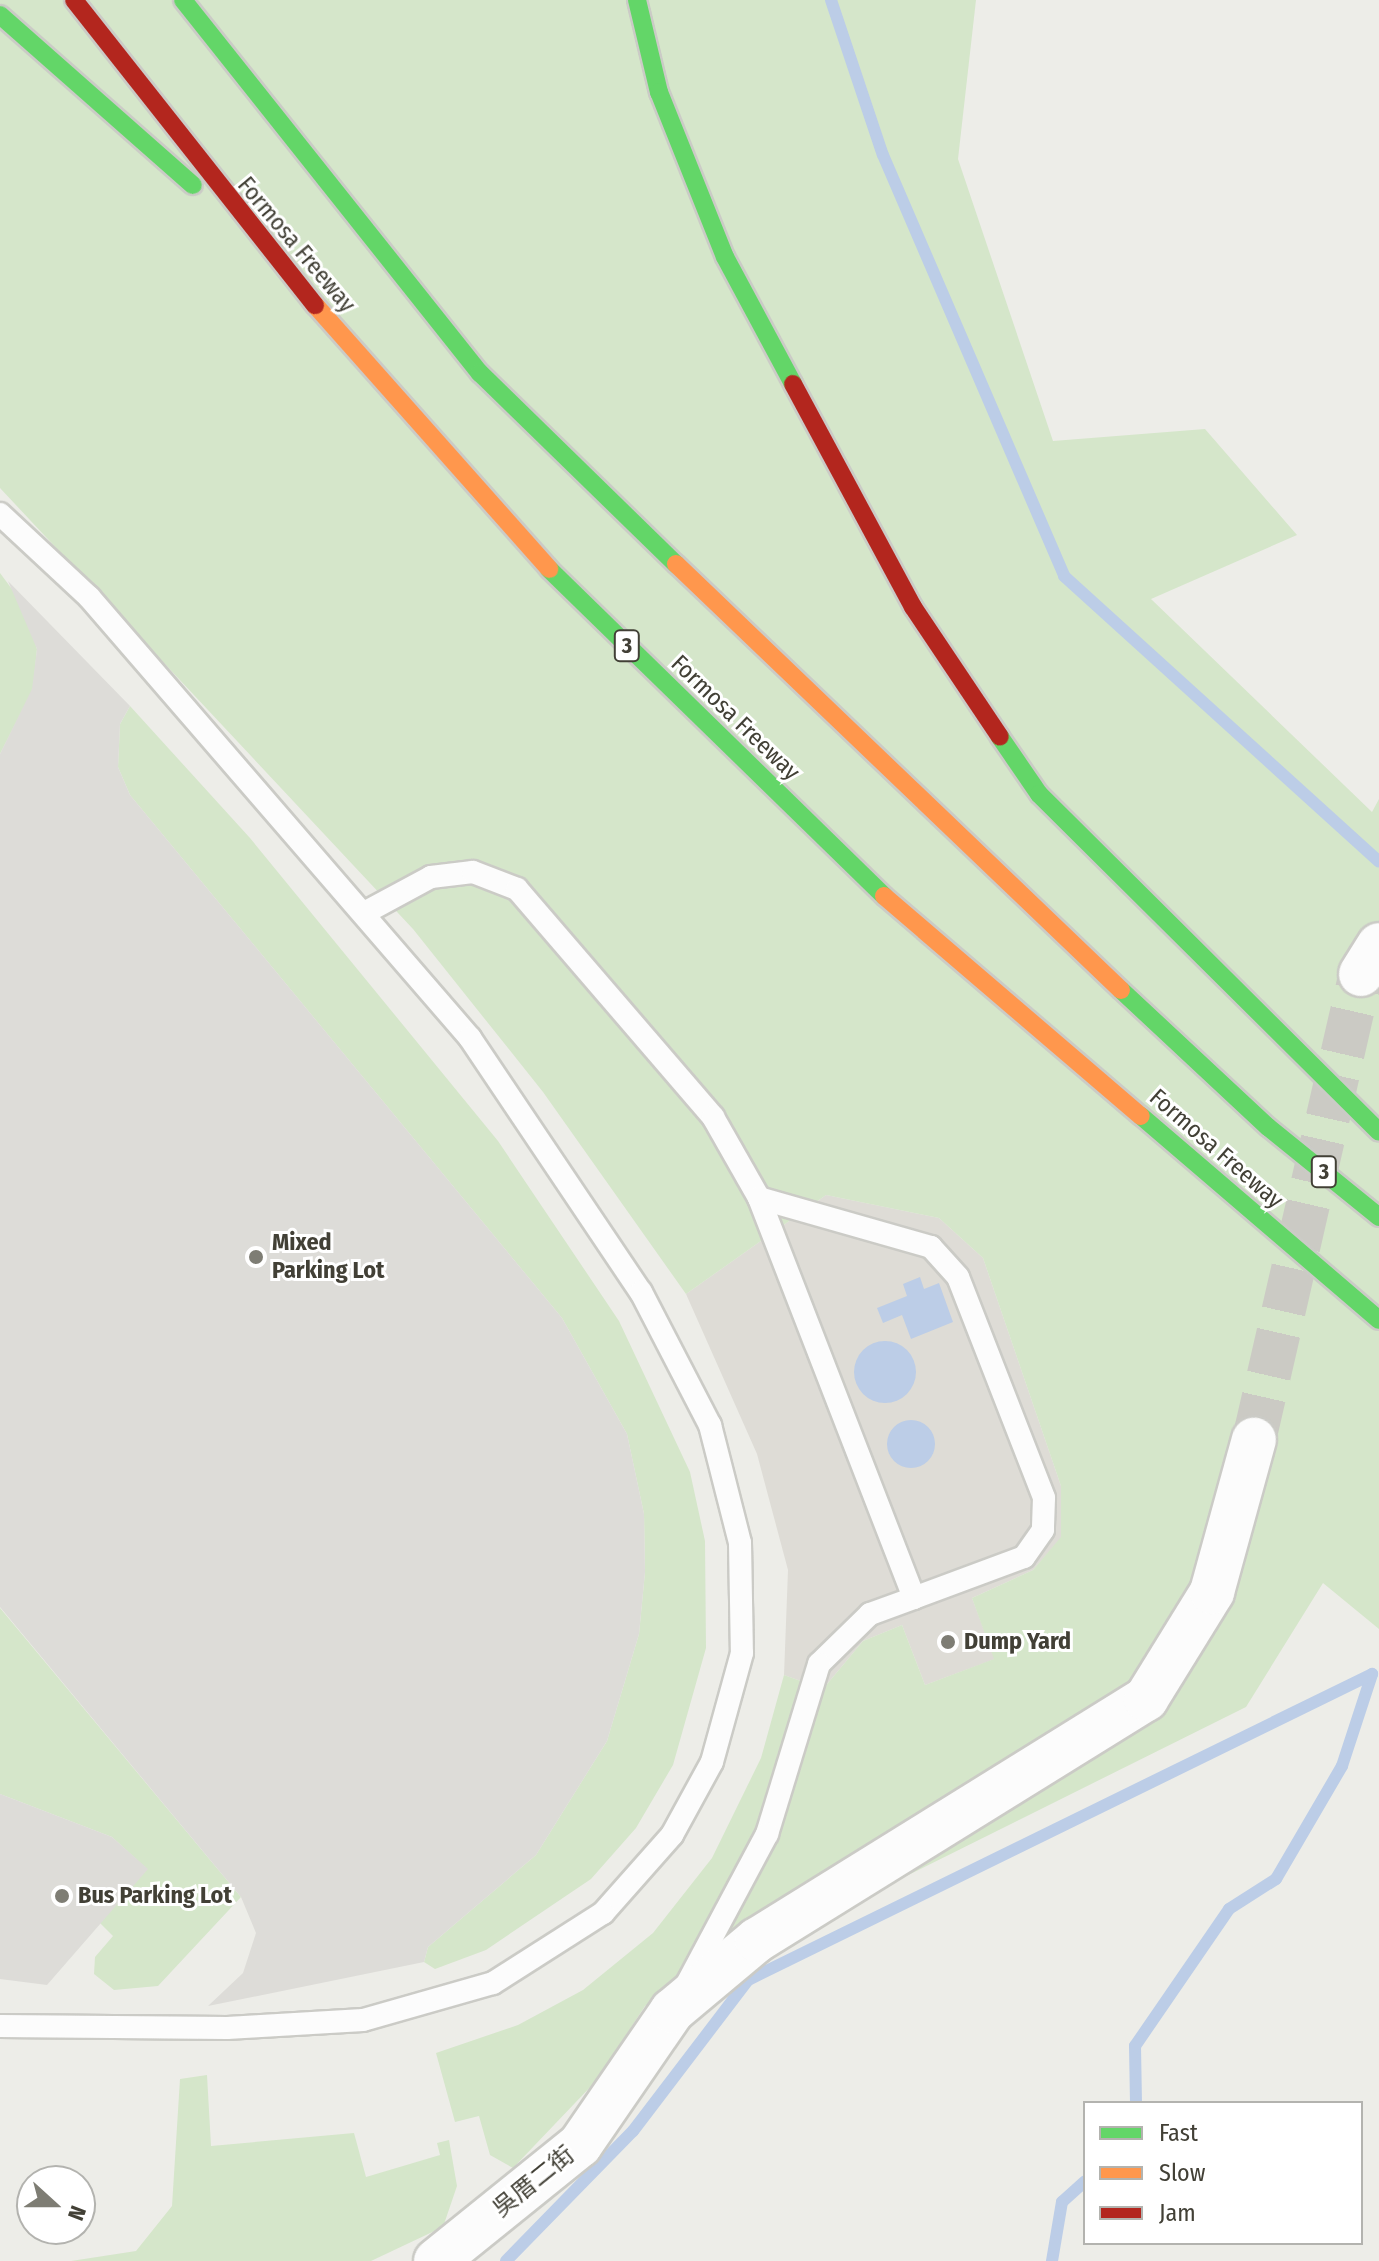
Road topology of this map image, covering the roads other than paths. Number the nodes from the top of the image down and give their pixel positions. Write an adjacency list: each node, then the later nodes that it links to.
1 (74, 0): 5 (highway, Formosa Freeway / 3)
2 (183, 0): 10 (highway, 3)
3 (637, 0): 8 (highway)
4 (0, 15): 5 (highway)
5 (260, 243): 11 (highway, Formosa Freeway / 3)
6 (0, 514): 7 (lane)
7 (366, 912): 9 (lane); 15 (lane)
8 (1379, 1132)
9 (759, 1198): 13 (lane); 13 (lane)
10 (1379, 1217)
11 (1379, 1320)
12 (1254, 1440): 14 (street, 吳厝二街)
13 (914, 1598): 14 (lane)
14 (672, 2011): 16 (street, 吳厝二街)
15 (0, 2026)
16 (436, 2261)

